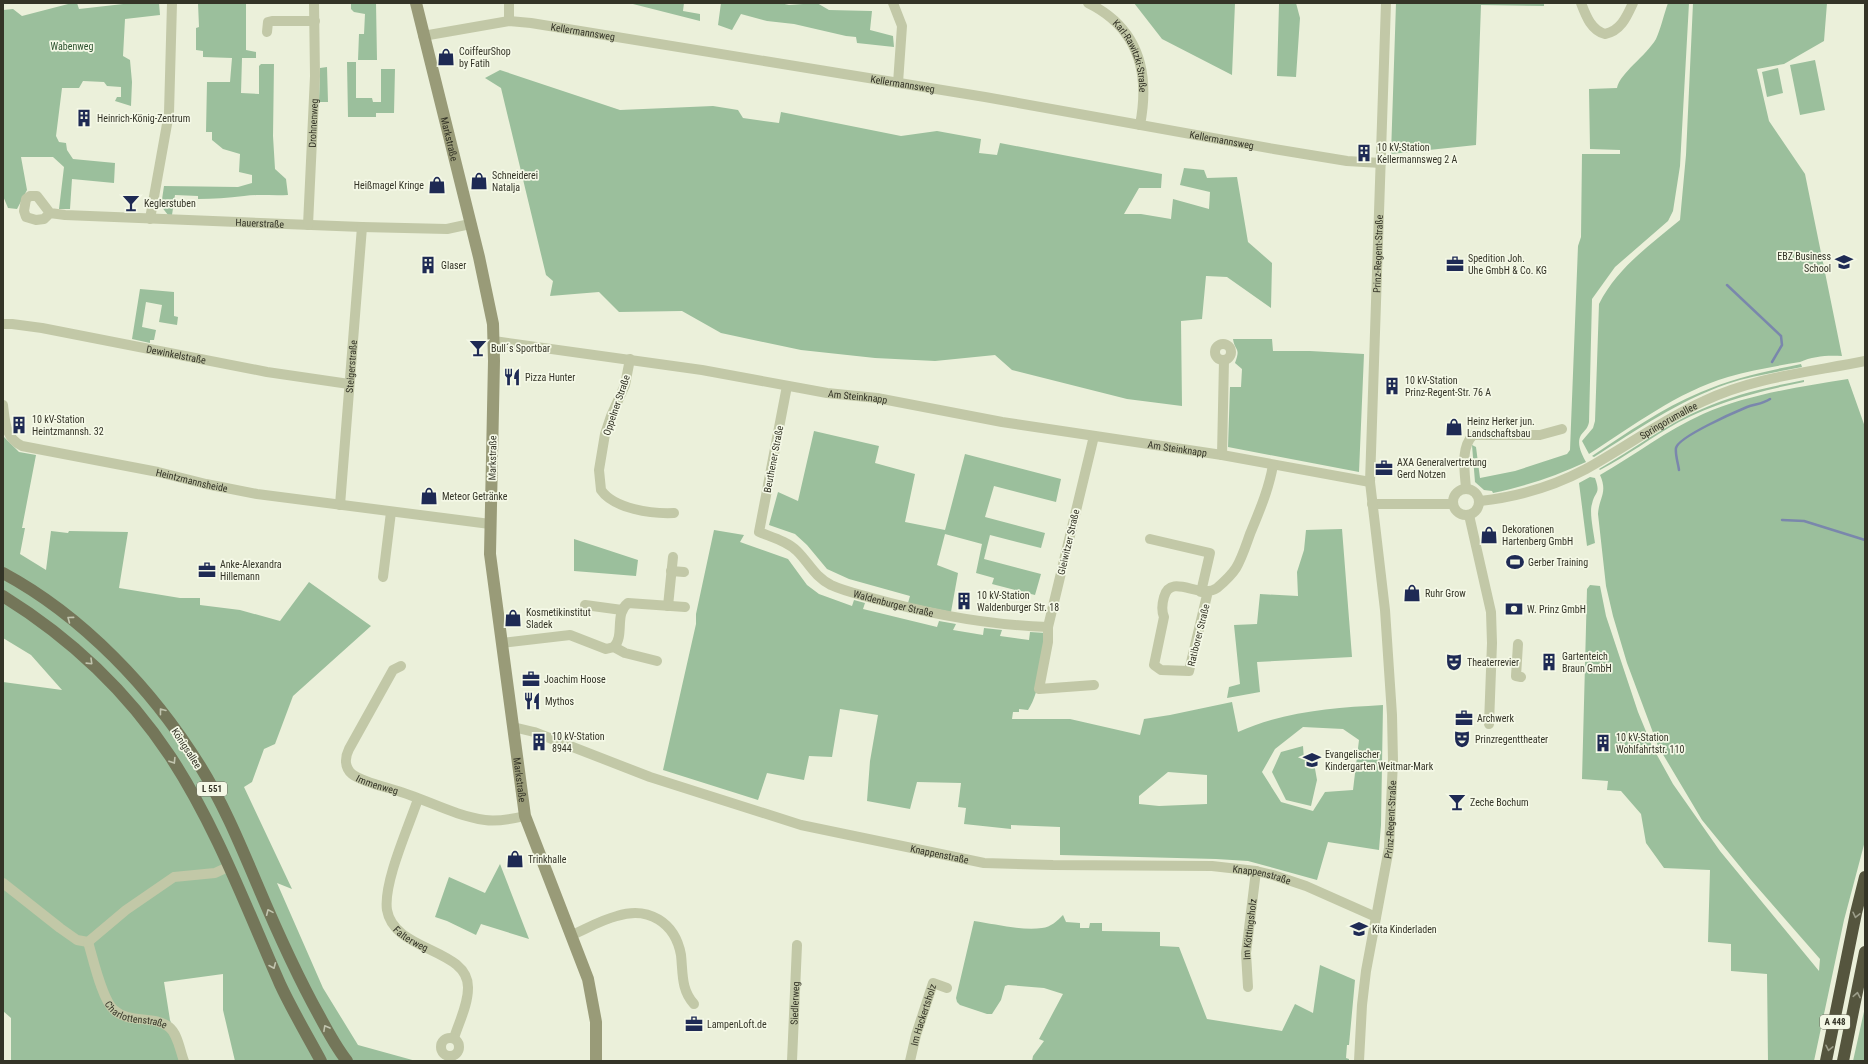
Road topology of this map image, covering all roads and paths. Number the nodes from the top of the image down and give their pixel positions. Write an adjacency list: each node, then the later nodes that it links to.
1 (172, 3): 18 (street)
2 (314, 3): 10 (street, Drohnenweg)
3 (416, 3): 13 (main road, Markstraße)
4 (509, 3): 11 (street)
5 (893, 3): 14 (street)
6 (1088, 3): 15 (street, Karl-Rawitzki-Straße)
7 (1386, 3): 16 (street, Prinz-Regent-Straße)
8 (1581, 3): 9 (street)
9 (1633, 3)
10 (315, 21): 12 (street); 20 (street, Drohnenweg)
11 (509, 21): 13 (street, Kellermannsweg); 14 (street, Kellermannsweg)
12 (267, 32)
13 (423, 36): 19 (main road, Markstraße)
14 (898, 83): 15 (street, Kellermannsweg)
15 (1140, 125): 16 (street, Kellermannsweg)
16 (1381, 163): 34 (street, Prinz-Regent-Straße)
17 (50, 213): 18 (street, Hauerstraße)
18 (150, 219): 20 (street, Hauerstraße)
19 (470, 224): 21 (street, Hauerstraße); 23 (main road, Markstraße)
20 (308, 225): 21 (street, Hauerstraße)
21 (362, 227): 27 (street, Steigerstraße)
22 (3, 324): 27 (street, Dewinkelstraße)
23 (494, 341): 24 (street, Am Steinknapp); 43 (main road, Markstraße)
24 (630, 359): 28 (street, Am Steinknapp); 41 (street, Oppelner Straße)
25 (1224, 360): 32 (street, Am Steinknapp)
26 (1865, 361): 36 (street, Springorumallee)
27 (349, 384): 39 (street, Steigerstraße)
28 (787, 386): 31 (street, Am Steinknapp); 44 (street, Beuthener Straße)
29 (3, 405): 39 (street, Heintzmannsheide)
30 (1562, 429): 35 (street)
31 (1094, 436): 32 (street, Am Steinknapp); 57 (street, Gleiwitzer Straße)
32 (1222, 455): 33 (street, Am Steinknapp)
33 (1273, 465): 34 (street, Am Steinknapp); 51 (street, Ratiborer Straße)
34 (1370, 482): 37 (street, Prinz-Regent-Straße)
35 (1466, 489): 36 (street); 38 (street)
36 (1480, 501): 42 (street)
37 (1372, 504): 38 (street); 73 (street, Prinz-Regent-Straße)
38 (1453, 504): 42 (street)
39 (340, 505): 40 (street, Heintzmannsheide)
40 (391, 512): 43 (street, Heintzmannsheide); 50 (street)
41 (674, 513)
42 (1470, 515): 65 (street)
43 (490, 524): 58 (main road, Markstraße)
44 (759, 532): 57 (street, Waldenburger Straße)
45 (1150, 539): 51 (street, Ratiborer Straße)
46 (673, 557): 47 (street)
47 (671, 571): 48 (street); 54 (street)
48 (684, 572)
49 (3, 573): 84 (main road, Königsallee / L 551, one-way to 49)
50 (383, 577)
51 (1204, 592): 51 (street, Ratiborer Straße)
52 (3, 596): 69 (main road, Königsallee / L 551, one-way to 69)
53 (585, 605): 56 (street)
54 (668, 606): 55 (street); 56 (street)
55 (685, 607)
56 (622, 610): 60 (street)
57 (1048, 627): 64 (street, Gleiwitzer Straße)
58 (502, 643): 60 (street); 66 (main road, Markstraße)
59 (1518, 644): 63 (street)
60 (614, 647): 61 (street)
61 (657, 661)
62 (401, 666): 67 (street, Immenweg)
63 (1521, 677)
64 (1094, 685)
65 (1489, 724)
66 (513, 727): 68 (main road, Markstraße); 70 (street, Knappenstraße)
67 (418, 799): 68 (street, Immenweg); 81 (street, Falterweg)
68 (525, 816): 74 (main road, Markstraße)
69 (228, 867): 75 (street); 83 (main road, Königsallee / L 551, one-way to 83)
70 (1256, 871): 73 (street, Knappenstraße); 78 (street, Im Köttingsholz)
71 (1865, 877): 89 (highway, A 448, one-way to 89)
72 (3, 883): 75 (street)
73 (1376, 917): 88 (street, Prinz-Regent-Straße)
74 (572, 935): 80 (street); 85 (main road, Markstraße)
75 (88, 942): 82 (street, Charlottenstraße)
76 (796, 945): 86 (street, Siedlerweg)
77 (1865, 952): 90 (highway, A 448, one-way to 77)
78 (1248, 987)
79 (947, 988): 87 (street, Im Hackertsholz)
80 (694, 1004)
81 (454, 1038)
82 (184, 1061)
83 (321, 1061)
84 (347, 1061)
85 (596, 1061)
86 (792, 1061)
87 (910, 1061)
88 (1359, 1061)
89 (1826, 1061)
90 (1844, 1061)

